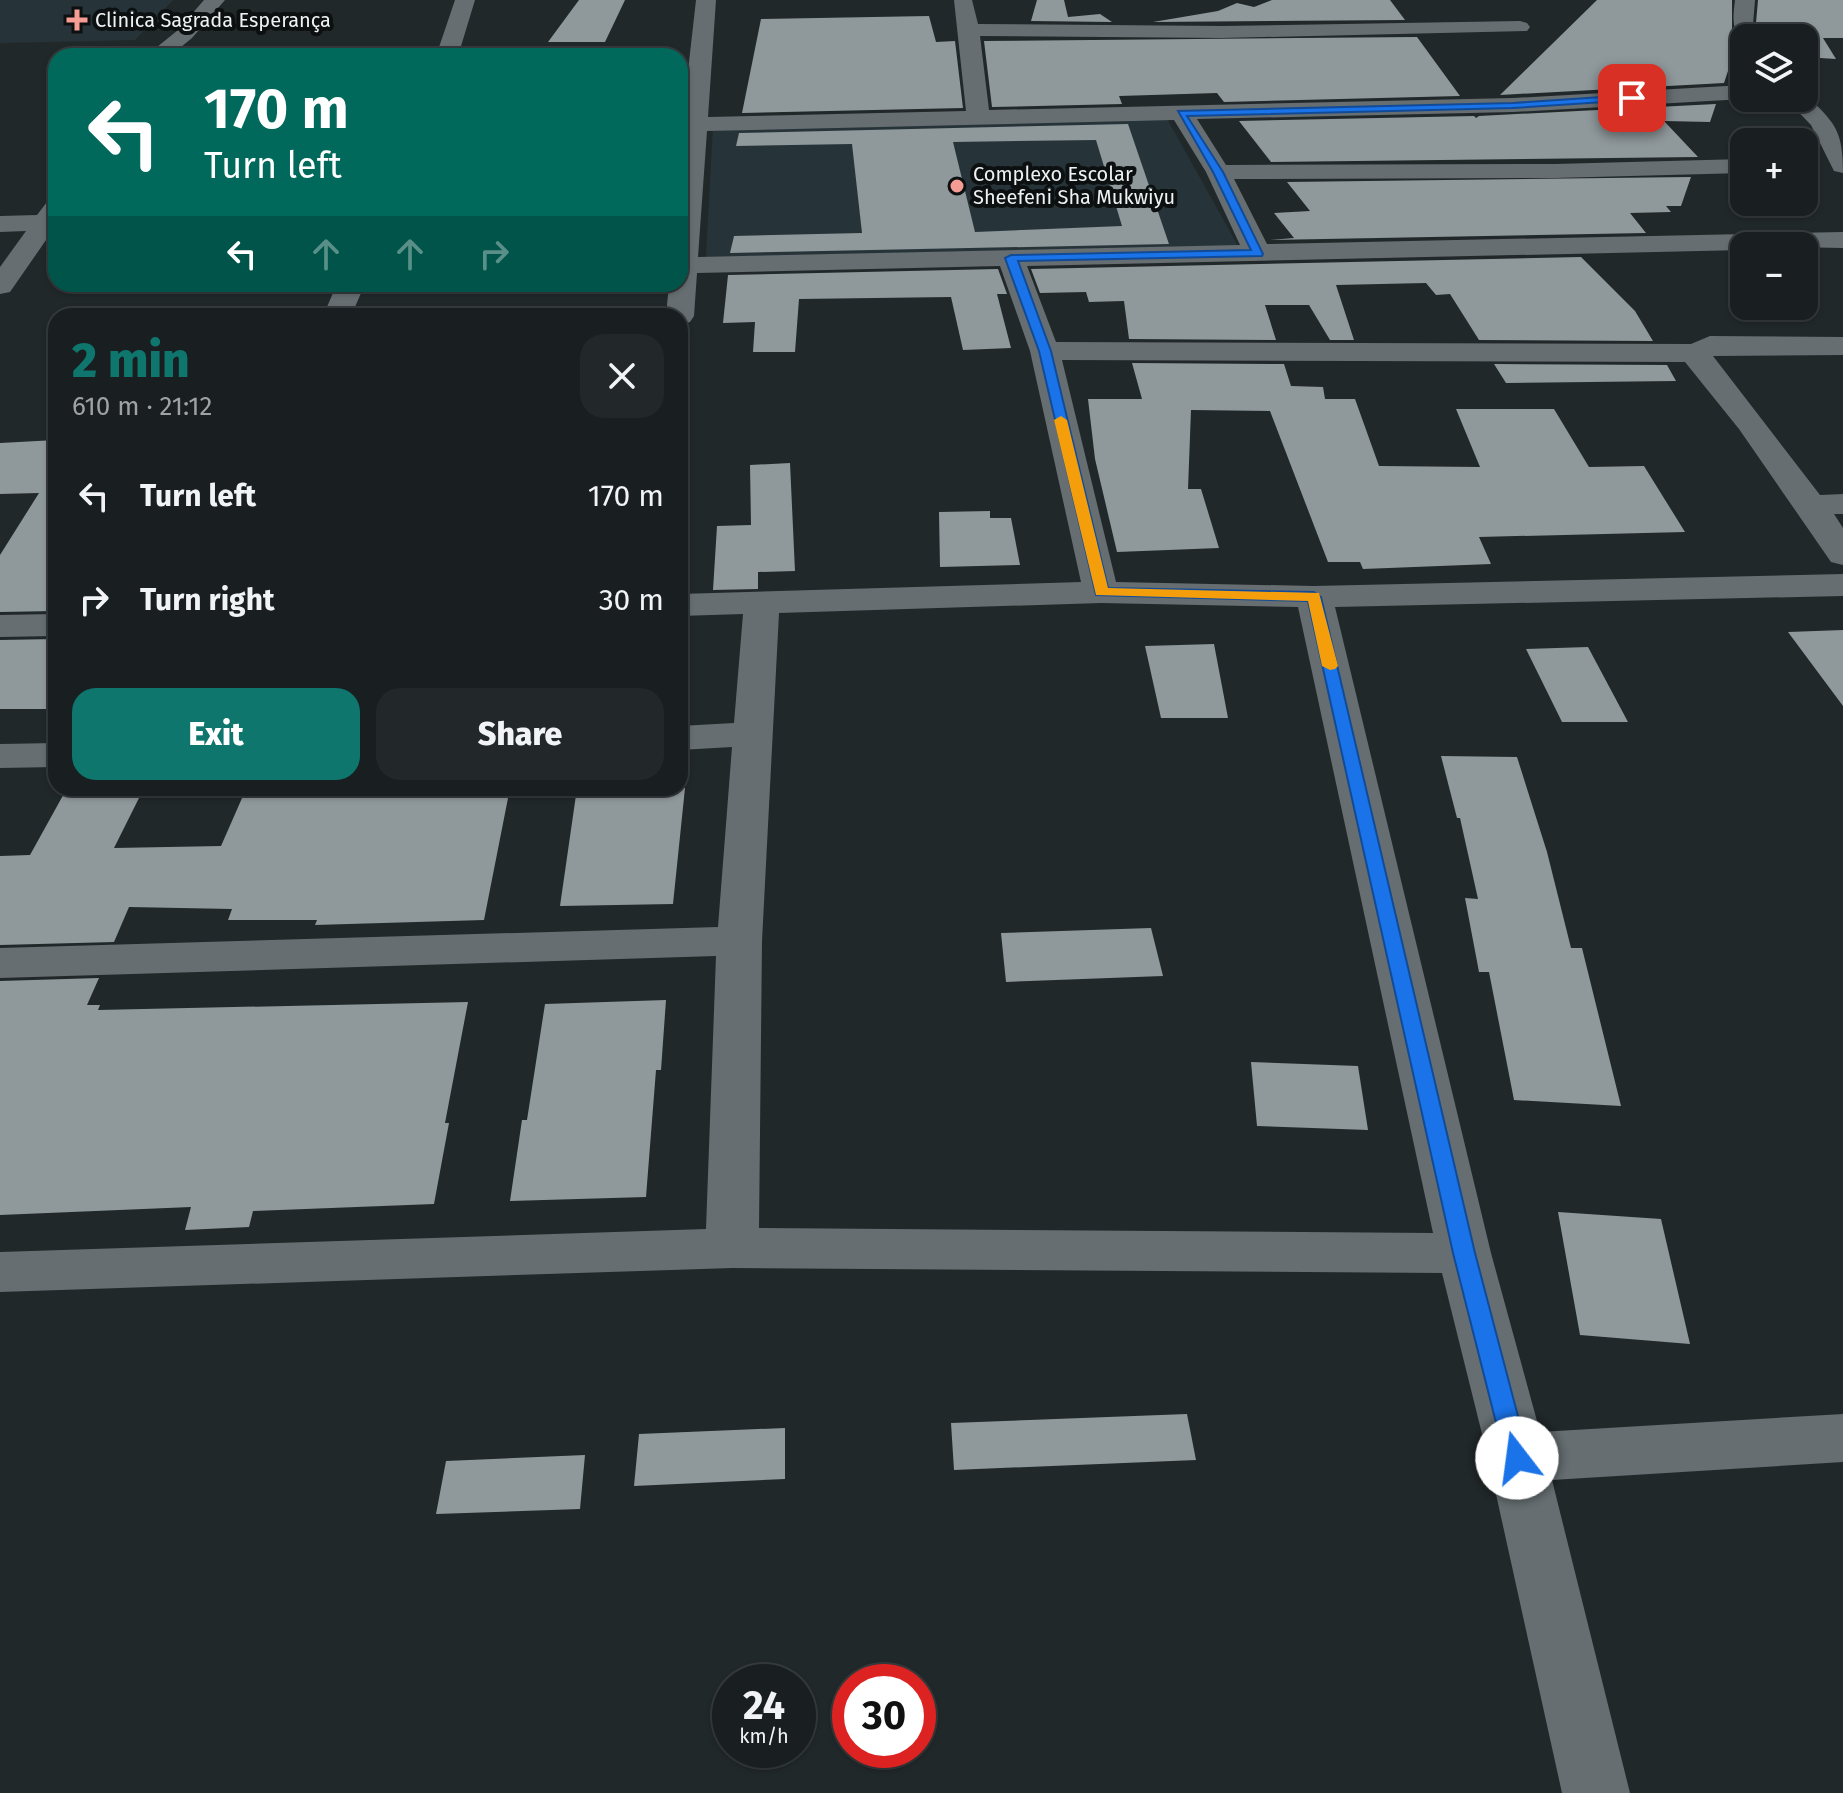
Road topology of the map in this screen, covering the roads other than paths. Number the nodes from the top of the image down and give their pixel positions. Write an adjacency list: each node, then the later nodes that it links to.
1 (215, 0): 9 (street)
2 (465, 0): 10 (street)
3 (706, 0): 15 (street)
4 (962, 0): 8 (street)
5 (1745, 0): 6 (street)
6 (1743, 24)
7 (1520, 27): 8 (street)
8 (969, 30): 14 (street)
9 (167, 48)
10 (450, 48)
11 (1730, 93): 13 (street)
12 (1811, 112): 16 (street)
13 (1181, 113): 14 (street); 18 (street)
14 (978, 118): 15 (street)
15 (694, 124): 19 (street)
16 (1836, 165)
17 (1730, 166): 18 (street)
18 (1218, 172): 24 (street)
19 (688, 174)
20 (48, 218): 21 (street)
21 (0, 224)
22 (48, 224): 27 (street)
23 (1843, 240): 24 (street)
24 (1258, 254): 25 (street)
25 (1011, 258): 26 (street); 29 (street)
26 (688, 265)
27 (0, 286)
28 (1843, 346): 30 (street)
29 (1045, 351): 30 (street); 34 (street)
30 (1697, 353): 31 (street)
31 (1827, 505): 32 (street)
32 (1843, 555)
33 (1843, 585): 35 (street)
34 (1101, 592): 35 (street); 36 (street)
35 (1314, 597): 47 (street)
36 (762, 602): 37 (street); 40 (street)
37 (688, 605)
38 (48, 625): 39 (street)
39 (0, 626)
40 (754, 734): 41 (street); 44 (street)
41 (688, 738)
42 (48, 755): 43 (street)
43 (0, 756)
44 (739, 941): 45 (street); 46 (street)
45 (0, 963)
46 (732, 1248): 47 (street); 48 (street)
47 (1464, 1253): 50 (street)
48 (0, 1272)
49 (1843, 1438): 50 (street)
50 (1517, 1458): 51 (street)
51 (1596, 1793)

